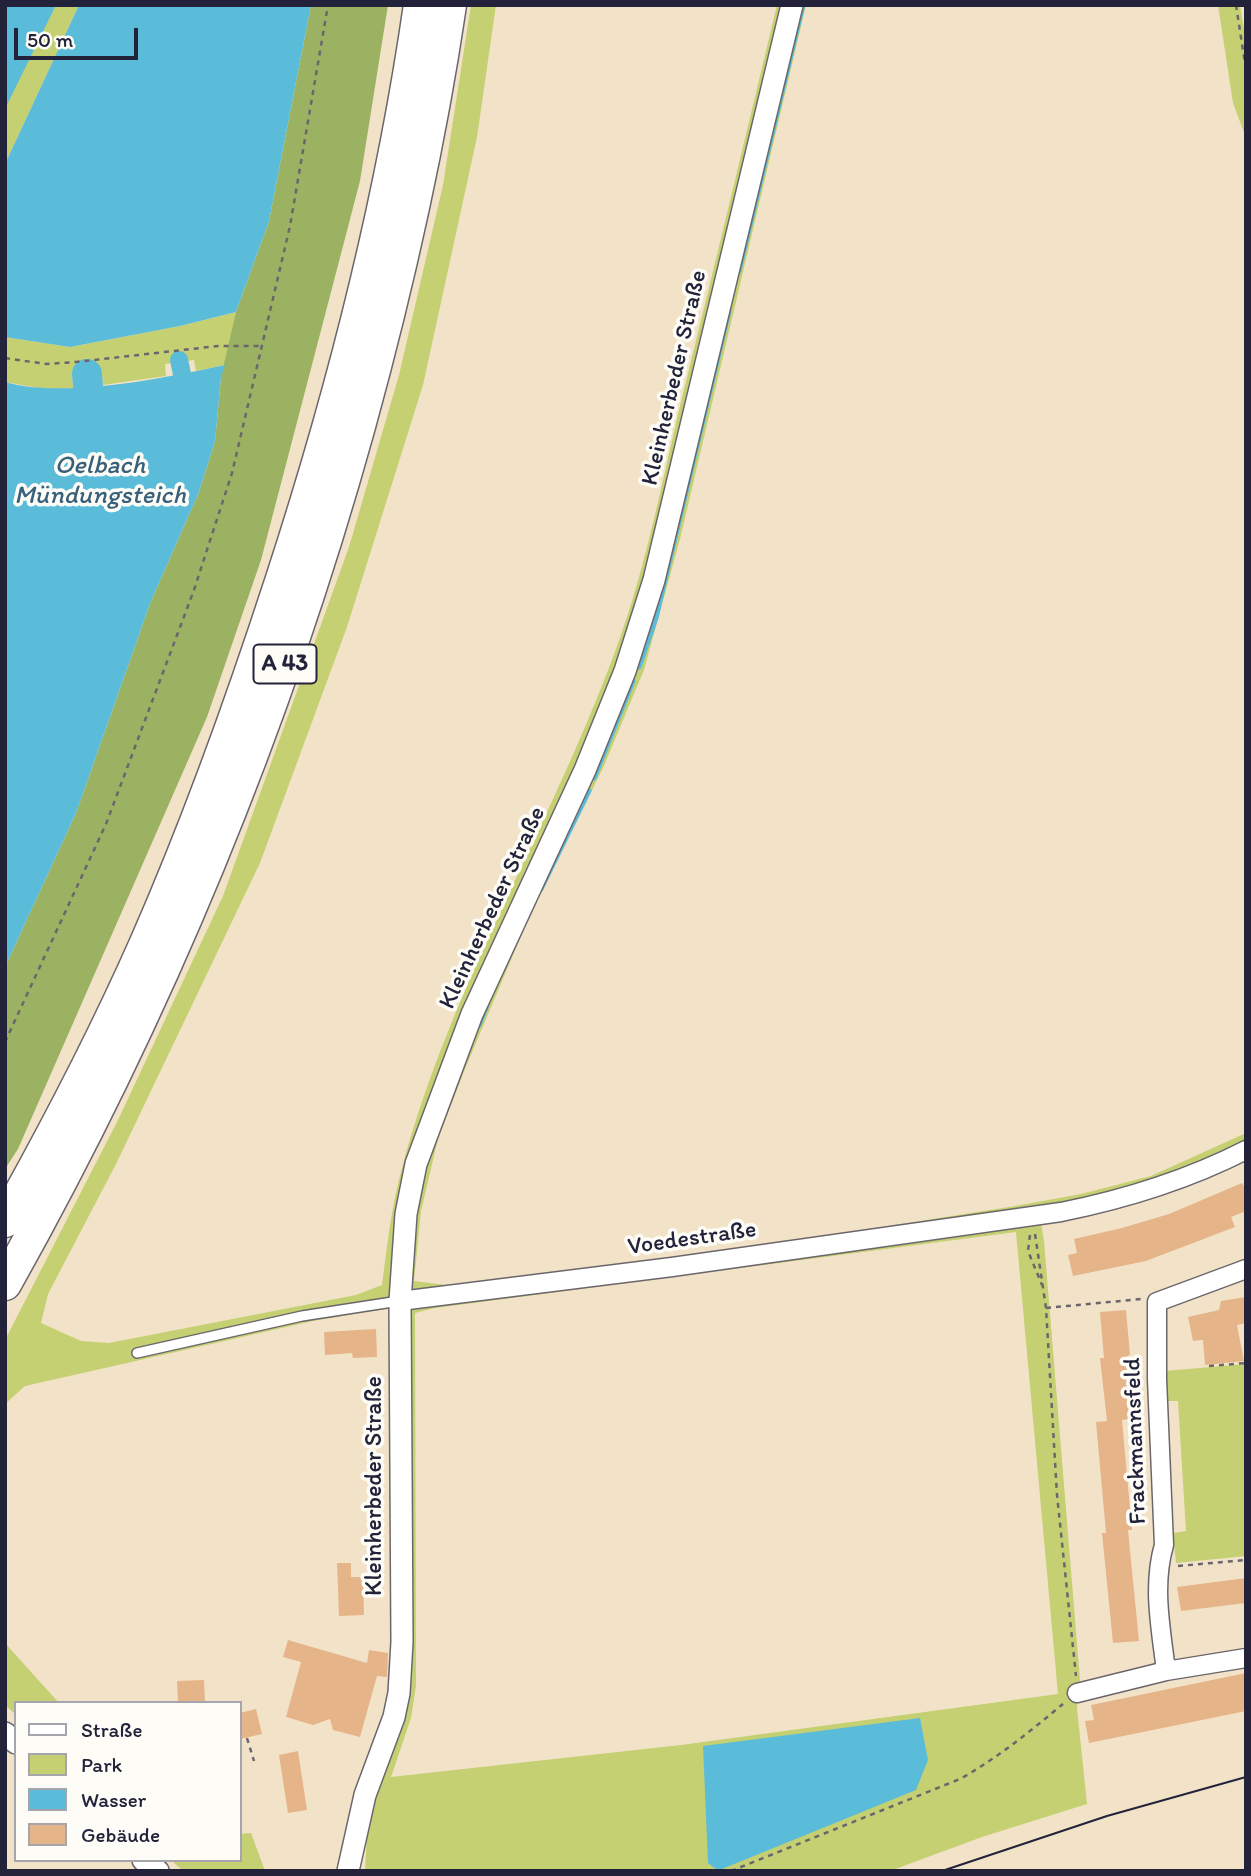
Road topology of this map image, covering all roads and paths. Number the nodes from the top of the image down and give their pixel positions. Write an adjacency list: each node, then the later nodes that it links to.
1 (328, 5): 7 (path)
2 (420, 5): 12 (highway, A 43)
3 (450, 5): 14 (highway, A 43)
4 (792, 5): 16 (street, Kleinherbeder Straße)
5 (1236, 5): 6 (path)
6 (1246, 70)
7 (262, 346): 8 (path); 9 (path)
8 (5, 358)
9 (5, 1042)
10 (1246, 1150): 11 (street, Voedestraße)
11 (1031, 1217): 15 (path); 15 (path); 16 (street, Voedestraße)
12 (5, 1221)
13 (1246, 1269): 17 (street)
14 (5, 1283)
15 (1044, 1289): 18 (path)
16 (400, 1301): 19 (lane, Voedestraße); 29 (street, Kleinherbeder Straße)
17 (1157, 1302): 18 (path); 23 (street, Frackmannsfeld)
18 (1046, 1308): 26 (path)
19 (137, 1353)
20 (1246, 1363): 21 (path)
21 (1209, 1366)
22 (1246, 1560): 23 (path)
23 (1157, 1568): 25 (street, Frackmannsfeld)
24 (1246, 1658): 25 (street)
25 (1166, 1671): 26 (street)
26 (1077, 1693): 32 (path)
27 (247, 1738): 28 (path)
28 (254, 1761)
29 (354, 1848): 30 (street, Kleinherbeder Straße); 31 (street, Kleinherbeder Straße)
30 (348, 1871)
31 (354, 1871)
32 (731, 1871)

